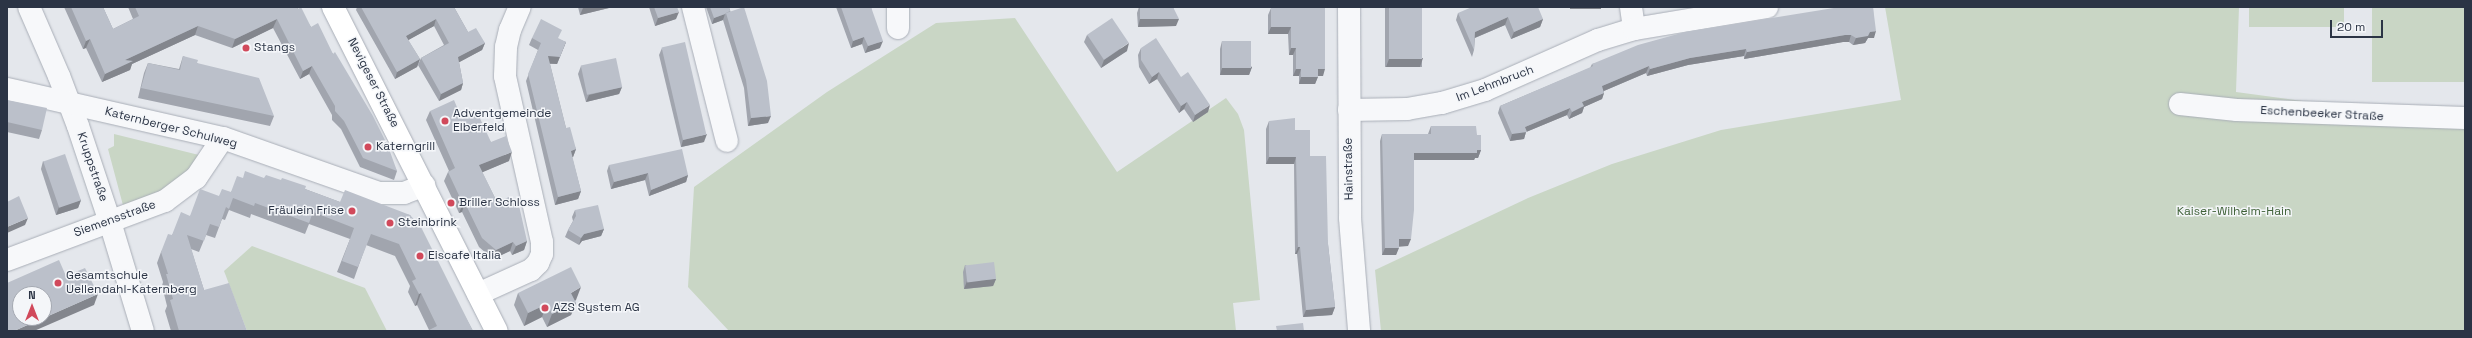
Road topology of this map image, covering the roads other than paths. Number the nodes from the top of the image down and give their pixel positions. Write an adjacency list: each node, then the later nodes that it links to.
1 (29, 7): 10 (street, Kruppstraße)
2 (334, 7): 16 (main road, Nevigeser Straße)
3 (520, 7): 19 (street)
4 (693, 7): 15 (street)
5 (1349, 7): 12 (street, Hainstraße)
6 (1631, 7): 8 (street)
7 (1767, 7): 8 (street, Im Lehmbruch)
8 (1634, 29): 12 (street, Im Lehmbruch)
9 (7, 89): 10 (street, Katernberger Schulweg)
10 (69, 103): 14 (street, Katernberger Schulweg); 17 (street, Kruppstraße)
11 (2180, 104): 13 (street, Eschenbeeker Straße)
12 (1349, 110): 22 (street, Hainstraße)
13 (2465, 118)
14 (223, 138): 16 (street, Katernberger Schulweg); 17 (street, Siemensstraße)
15 (727, 142)
16 (425, 185): 19 (main road, Nevigeser Straße)
17 (110, 222): 18 (street, Siemensstraße); 20 (street, Kruppstraße)
18 (7, 260)
19 (478, 294): 21 (main road, Nevigeser Straße)
20 (143, 331)
21 (497, 331)
22 (1359, 331)

